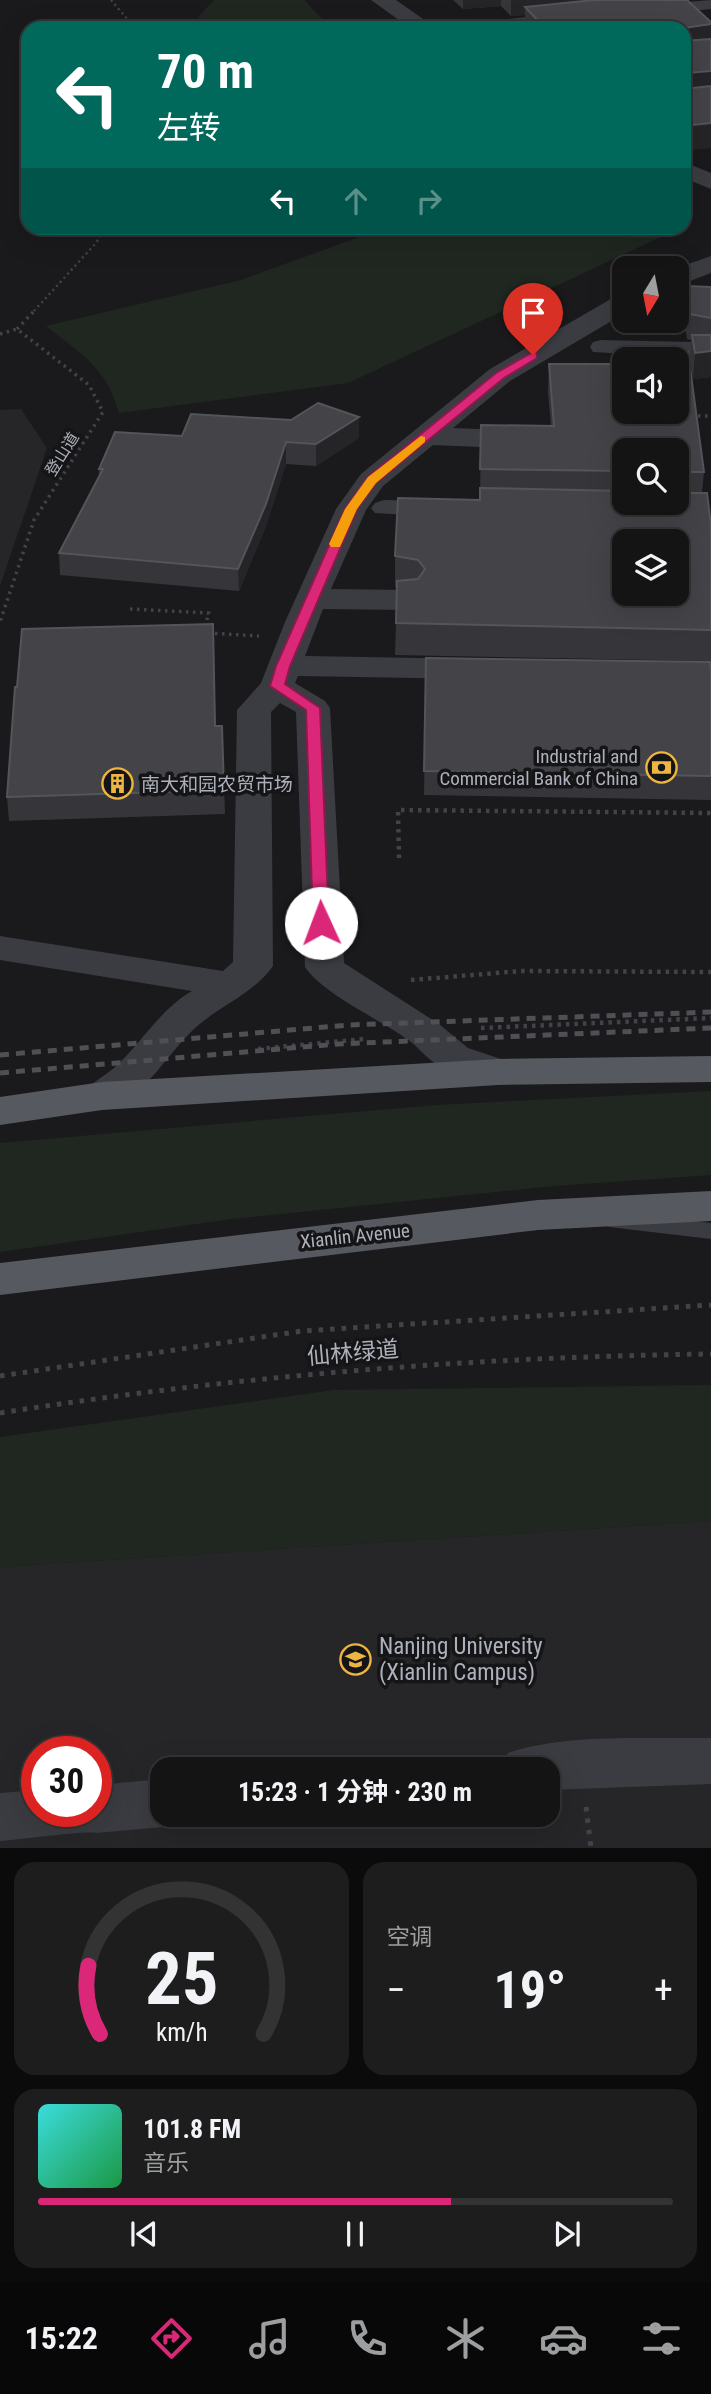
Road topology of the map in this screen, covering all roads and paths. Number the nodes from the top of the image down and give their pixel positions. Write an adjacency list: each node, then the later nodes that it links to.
1 (111, 0): 7 (path)
2 (382, 0): 8 (street)
3 (699, 3): 4 (street); 6 (street)
4 (630, 12)
5 (590, 16): 9 (street)
6 (711, 18)
7 (129, 21)
8 (414, 21)
9 (540, 21)
10 (100, 235): 14 (path)
11 (711, 264): 12 (street)
12 (690, 273)
13 (612, 310): 20 (street)
14 (17, 329): 15 (path); 27 (path, 登山道)
15 (0, 334)
16 (601, 347): 17 (street)
17 (711, 352)
18 (689, 416): 19 (path)
19 (711, 416)
20 (426, 436): 21 (street); 24 (street)
21 (530, 440)
22 (384, 508): 23 (street)
23 (466, 509)
24 (312, 599): 25 (street); 28 (street)
25 (406, 600)
26 (130, 609): 28 (path)
27 (0, 622)
28 (285, 663): 29 (street); 34 (street); 35 (street)
29 (503, 670)
30 (711, 813): 31 (path)
31 (399, 858)
32 (0, 948): 34 (street)
33 (711, 972): 35 (path)
34 (231, 985): 41 (street)
35 (348, 985): 37 (street)
36 (711, 1018): 37 (path)
37 (425, 1033): 38 (path); 40 (street)
38 (251, 1049)
39 (711, 1069): 40 (main road)
40 (498, 1072): 41 (main road)
41 (102, 1096): 42 (main road)
42 (0, 1111)
43 (711, 1206): 44 (main road, Xianlin Avenue)
44 (549, 1214): 45 (lane); 46 (main road, Xianlin Avenue)
45 (711, 1231)
46 (0, 1279)
47 (711, 1305): 49 (path)
48 (711, 1354): 50 (path, 仙林绿道)
49 (0, 1376)
50 (0, 1413)
51 (711, 1761): 52 (street)
52 (560, 1766)
53 (150, 1804): 54 (street)
54 (112, 1808)
55 (21, 1815): 56 (street)
56 (0, 1817)

